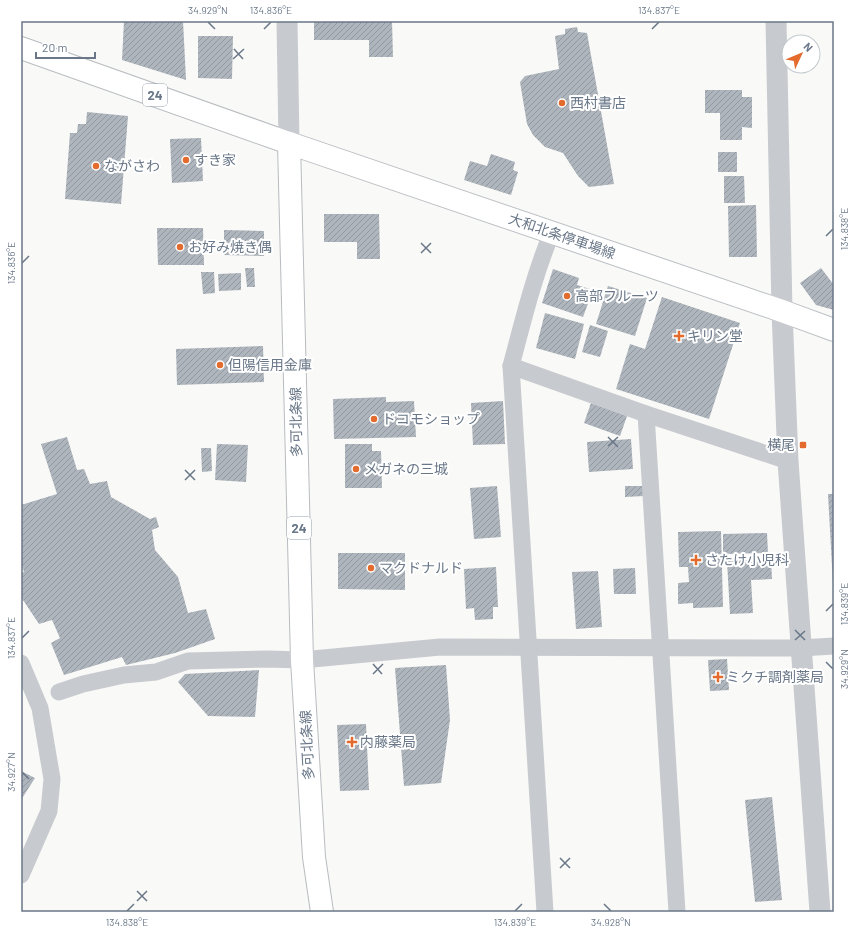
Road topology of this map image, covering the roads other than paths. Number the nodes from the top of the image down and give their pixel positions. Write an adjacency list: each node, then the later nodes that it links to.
1 (287, 21): 4 (street)
2 (776, 21): 6 (street)
3 (21, 48): 4 (main road, 24)
4 (289, 143): 5 (main road, 大和北条停車場線); 15 (main road, 多可北条線 / 24)
5 (552, 232): 6 (main road, 大和北条停車場線); 8 (street)
6 (782, 311): 7 (main road, 大和北条停車場線); 10 (street)
7 (834, 330)
8 (511, 366): 9 (street); 12 (street)
9 (646, 414): 10 (street); 13 (street)
10 (788, 461): 14 (street)
11 (834, 646): 14 (street)
12 (527, 648): 13 (street); 15 (street); 20 (street)
13 (662, 648): 14 (street); 21 (street)
14 (800, 648): 22 (street)
15 (302, 660): 17 (street); 19 (main road, 多可北条線 / 24)
16 (21, 663): 18 (street)
17 (59, 692)
18 (21, 875)
19 (322, 912)
20 (545, 912)
21 (677, 912)
22 (820, 912)

